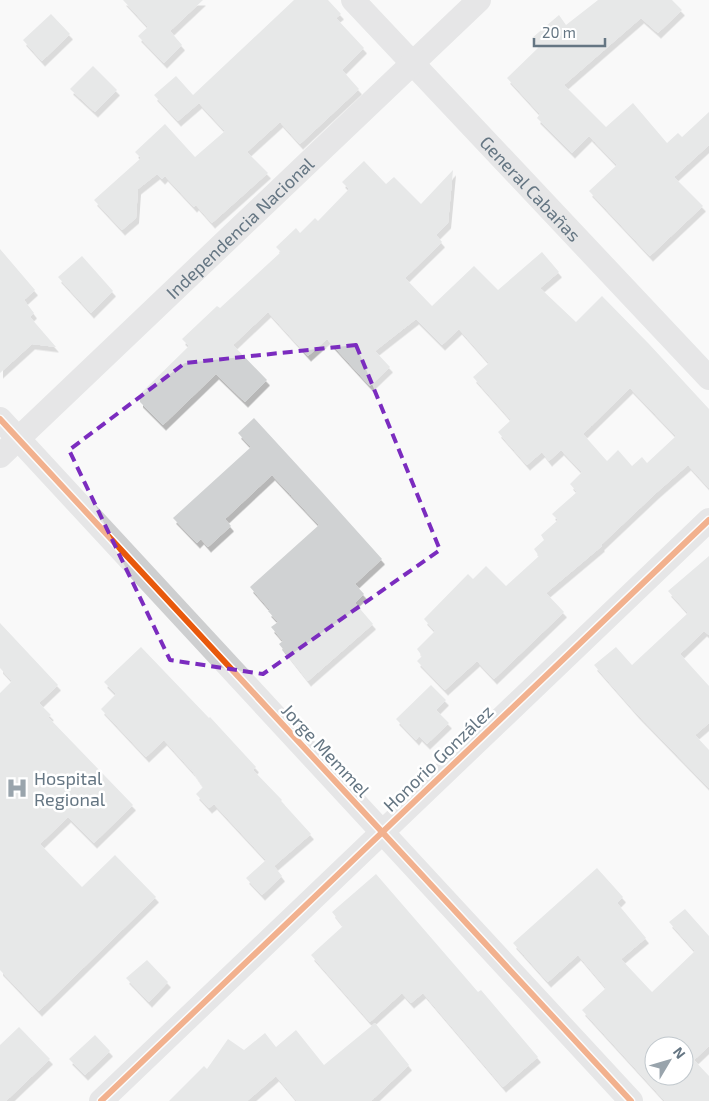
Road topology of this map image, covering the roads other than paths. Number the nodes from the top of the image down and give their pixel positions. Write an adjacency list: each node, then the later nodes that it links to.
1 (353, 0): 3 (street, General Cabañas)
2 (479, 0): 3 (street, Independencia Nacional)
3 (412, 63): 4 (street, General Cabañas); 6 (street, Independencia Nacional)
4 (709, 378)
5 (0, 419): 6 (street, Jorge Memmel)
6 (18, 439): 7 (street, Independencia Nacional); 9 (street, Jorge Memmel)
7 (0, 456)
8 (709, 520): 9 (street, Honorio González)
9 (382, 832): 10 (street, Honorio González); 11 (street, Jorge Memmel)
10 (101, 1101)
11 (631, 1101)

